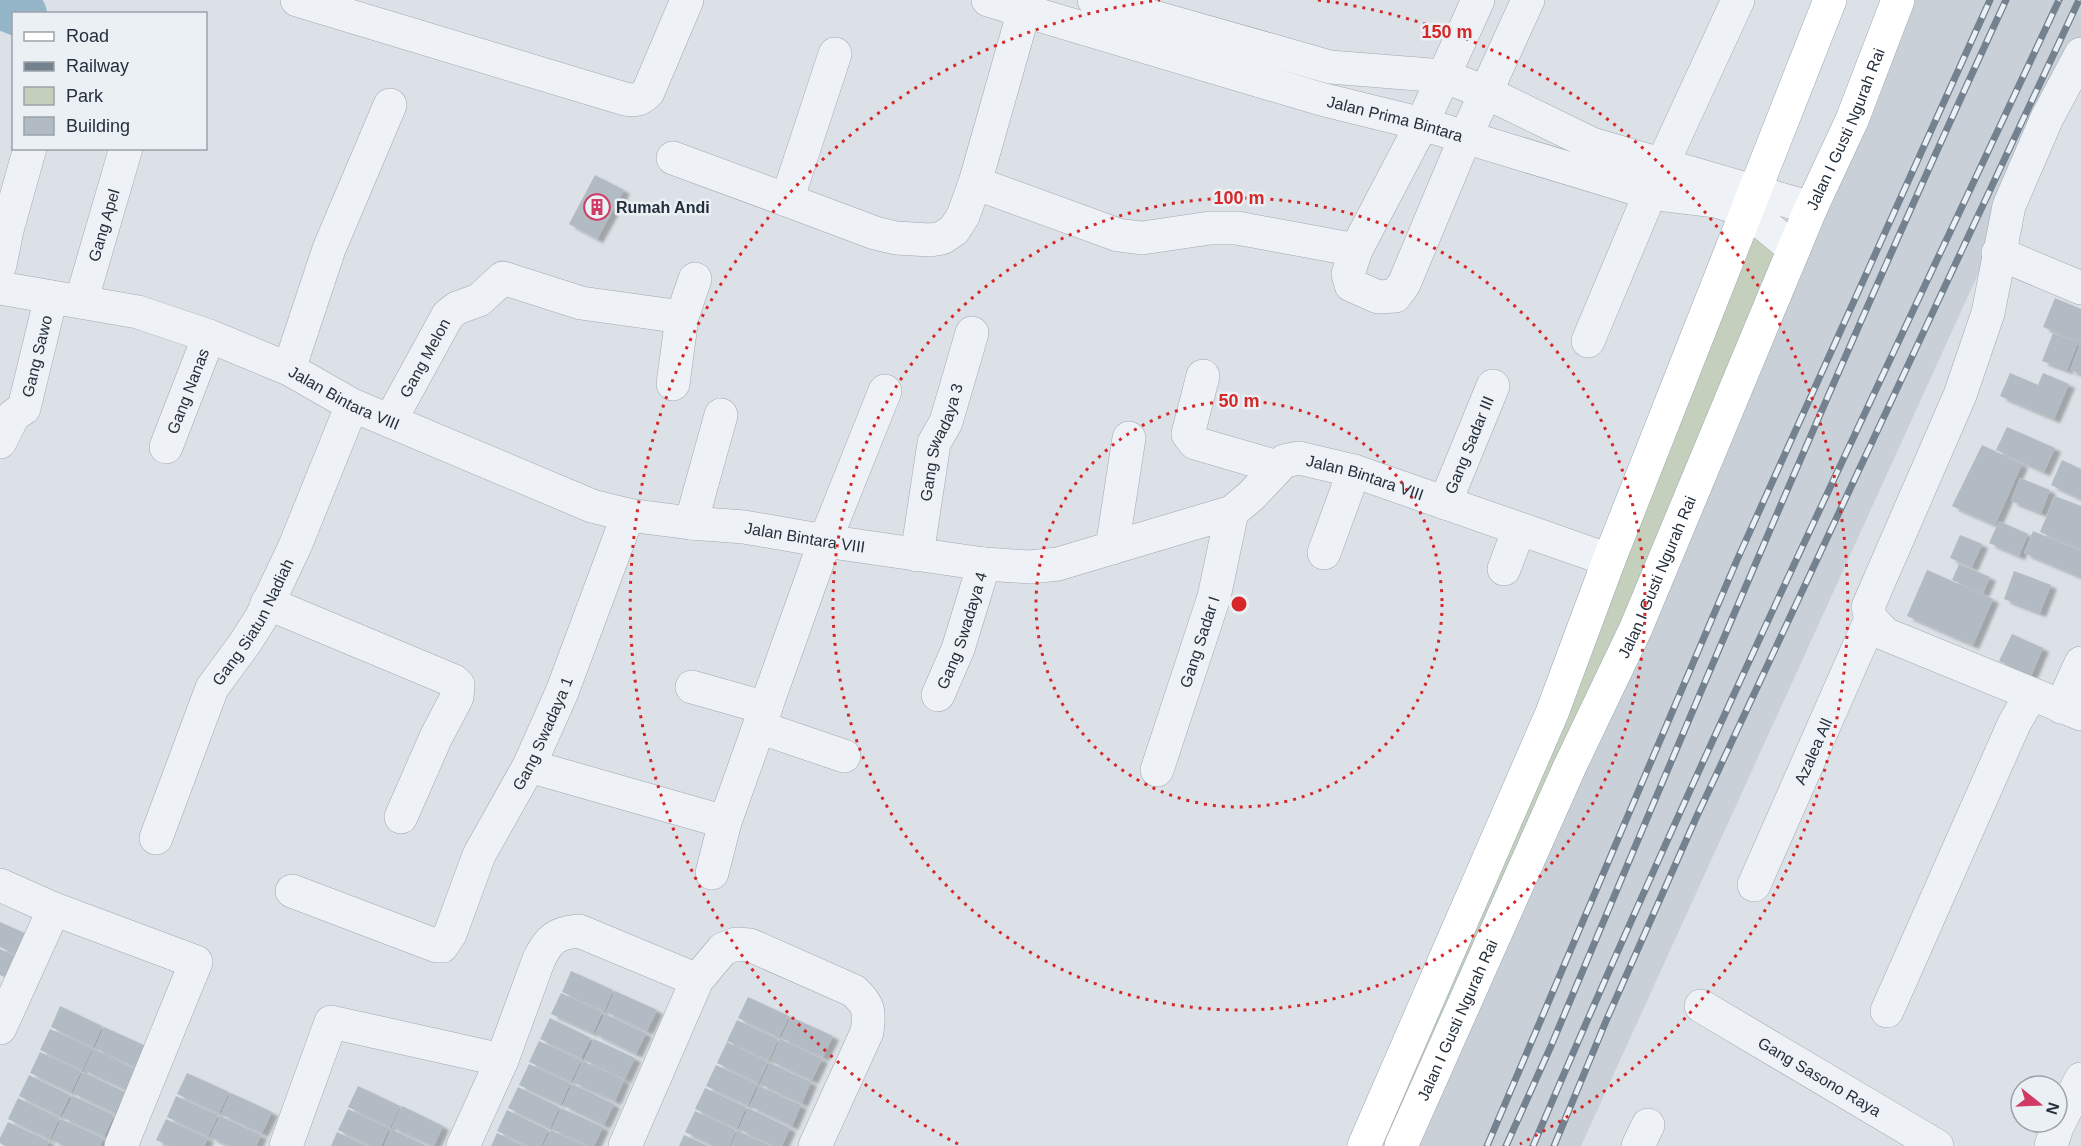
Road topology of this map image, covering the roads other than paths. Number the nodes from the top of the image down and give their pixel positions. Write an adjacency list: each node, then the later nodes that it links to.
1 (297, 0): 2 (street)
2 (687, 0)
3 (988, 0): 10 (street, Jalan Prima Bintara)
4 (1094, 0): 13 (street, Jalan Prima Bintara)
5 (1478, 0): 13 (street)
6 (1528, 0): 14 (street)
7 (1738, 0): 21 (street)
8 (1830, 0): 24 (main road, Jalan I Gusti Ngurah Rai)
9 (1898, 0): 25 (main road, Jalan I Gusti Ngurah Rai)
10 (1025, 6): 16 (street, Jalan Prima Bintara); 22 (street)
11 (835, 54): 23 (street)
12 (2081, 54): 28 (street, Azalea All)
13 (1443, 76): 14 (street, Jalan Prima Bintara); 16 (street)
14 (1485, 92): 17 (street); 21 (street, Jalan Prima Bintara)
15 (390, 105): 38 (street)
16 (1422, 124): 17 (street, Jalan Prima Bintara); 27 (street)
17 (1465, 138): 21 (street, Jalan Prima Bintara); 27 (street)
18 (29, 150): 29 (street)
19 (125, 150): 33 (street, Gang Apel)
20 (674, 158): 23 (street)
21 (1656, 179): 24 (street, Jalan Prima Bintara); 37 (street)
22 (975, 183): 23 (street); 27 (street)
23 (787, 200)
24 (1752, 202): 25 (street, Jalan Prima Bintara); 26 (street, Jalan Prima Bintara); 60 (main road, Jalan I Gusti Ngurah Rai)
25 (1811, 208): 26 (main road, Jalan I Gusti Ngurah Rai)
26 (1794, 249): 94 (main road, Jalan I Gusti Ngurah Rai)
27 (1356, 250)
28 (1998, 253): 32 (street); 64 (street, Azalea All)
29 (0, 265)
30 (695, 279): 34 (street)
31 (0, 288): 33 (street, Jalan Bintara VIII)
32 (2081, 288)
33 (66, 299): 36 (street, Jalan Bintara VIII); 47 (street, Gang Sawo)
34 (682, 317): 40 (street); 45 (street, Gang Melon)
35 (972, 333): 59 (street, Gang Swadaya 3)
36 (208, 336): 38 (street, Jalan Bintara VIII); 48 (street, Gang Nanas)
37 (1588, 341)
38 (289, 369): 43 (street, Jalan Bintara VIII)
39 (1203, 376): 49 (street)
40 (673, 384)
41 (1493, 386): 51 (street, Gang Sadar III)
42 (885, 391): 56 (street)
43 (352, 405): 45 (street, Jalan Bintara VIII); 63 (street, Gang Siatun Nadiah)
44 (721, 415): 54 (street)
45 (390, 421): 53 (street, Jalan Bintara VIII)
46 (1129, 438): 57 (street)
47 (0, 442)
48 (166, 447)
49 (1277, 467): 50 (street, Jalan Bintara VIII); 52 (street, Jalan Bintara VIII)
50 (1354, 471): 51 (street, Jalan Bintara VIII); 58 (street)
51 (1445, 503): 55 (street, Jalan Bintara VIII)
52 (1232, 512): 57 (street, Jalan Bintara VIII); 73 (street, Gang Sadar I)
53 (628, 515): 54 (street, Jalan Bintara VIII); 72 (street, Gang Swadaya 1)
54 (691, 523): 56 (street, Jalan Bintara VIII)
55 (1519, 529): 60 (street, Jalan Bintara VIII); 62 (street)
56 (825, 542): 59 (street, Jalan Bintara VIII); 70 (street)
57 (1112, 548): 61 (street, Jalan Bintara VIII)
58 (1324, 553)
59 (916, 555): 61 (street, Jalan Bintara VIII)
60 (1609, 560): 93 (main road, Jalan I Gusti Ngurah Rai)
61 (984, 564): 68 (street, Gang Swadaya 4)
62 (1504, 569)
63 (267, 603): 74 (street); 76 (street, Gang Siatun Nadiah)
64 (1871, 619): 67 (street); 79 (street, Azalea All)
65 (2081, 663): 69 (street)
66 (692, 687): 70 (street)
67 (2031, 694): 69 (street); 84 (street)
68 (938, 695)
69 (2071, 710)
70 (763, 718): 71 (street); 75 (street)
71 (844, 756)
72 (529, 766): 75 (street); 80 (street, Gang Swadaya 1)
73 (1157, 770)
74 (401, 817)
75 (726, 822): 77 (street)
76 (156, 838)
77 (712, 873)
78 (0, 885): 81 (street)
79 (1754, 885)
80 (292, 891)
81 (54, 909): 85 (street); 88 (street)
82 (697, 980): 86 (street); 91 (street); 92 (street)
83 (1701, 1006): 95 (street, Gang Sasono Raya)
84 (1887, 1011)
85 (0, 1028)
86 (502, 1060): 89 (street); 90 (street)
87 (2081, 1079): 96 (street)
88 (121, 1146)
89 (286, 1146)
90 (464, 1146)
91 (625, 1146)
92 (815, 1146)
93 (1364, 1146)
94 (1401, 1146)
95 (1937, 1146)
96 (2051, 1146)

